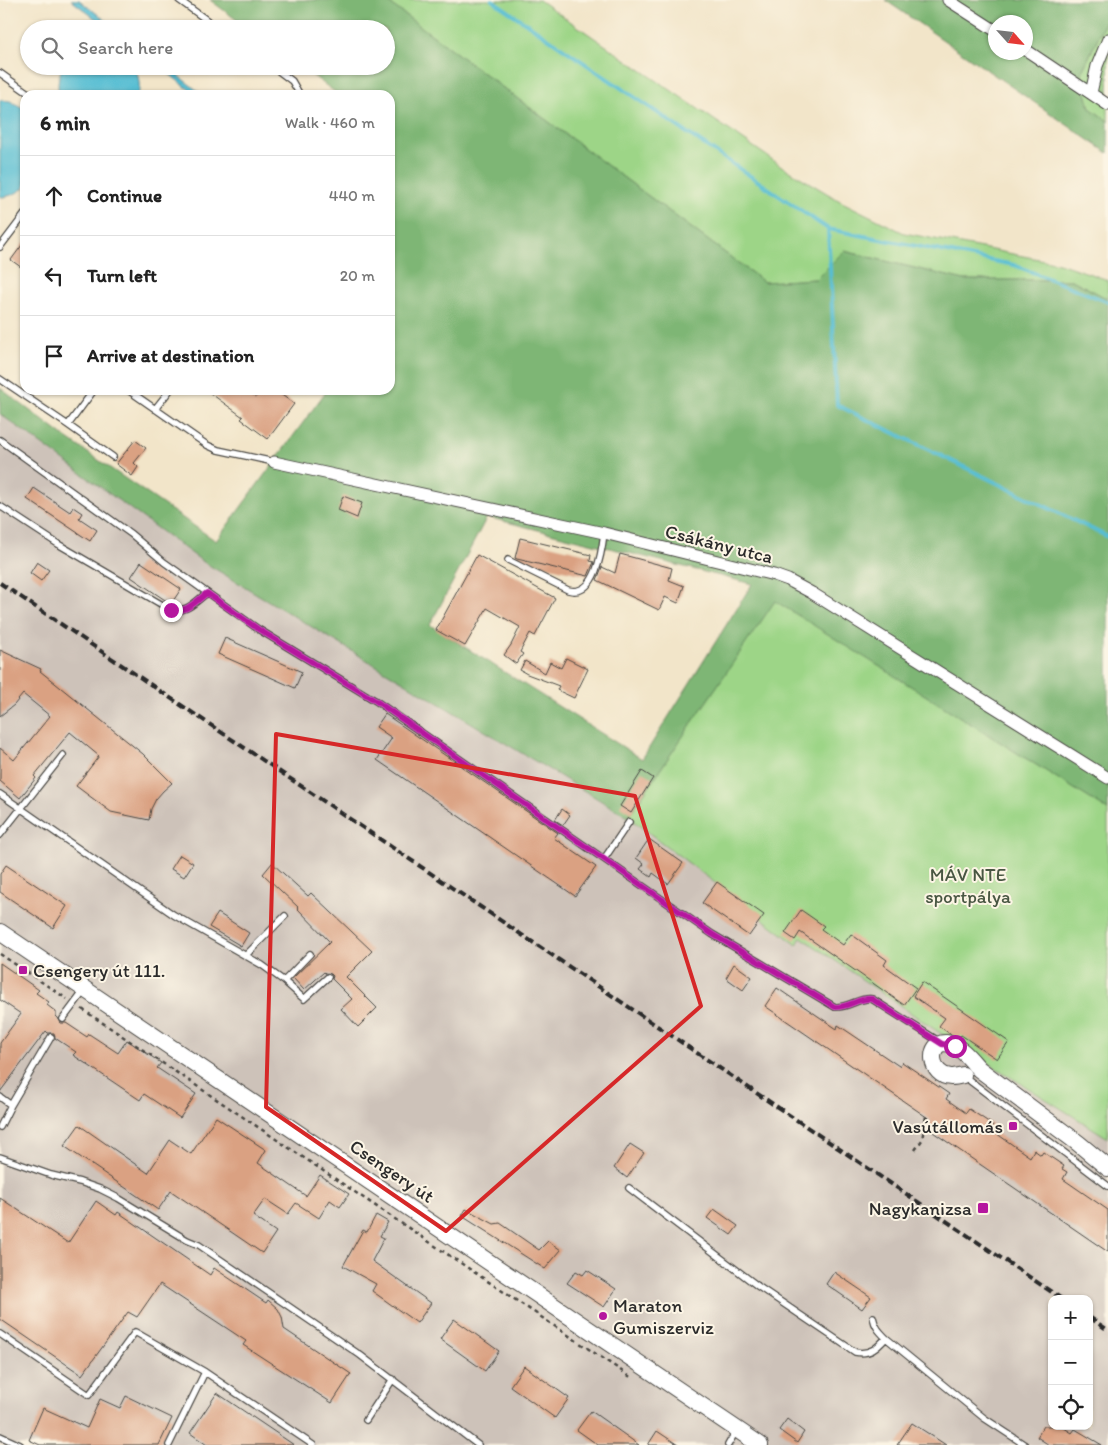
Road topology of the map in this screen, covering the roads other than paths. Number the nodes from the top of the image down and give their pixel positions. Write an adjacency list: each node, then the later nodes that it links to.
1 (179, 0): 3 (lane)
2 (948, 0): 4 (street)
3 (207, 20)
4 (988, 26)
5 (1108, 39): 11 (street)
6 (1033, 55): 11 (street)
7 (0, 73): 9 (lane)
8 (284, 75): 10 (lane)
9 (24, 90)
10 (297, 90)
11 (1091, 93): 12 (street)
12 (1108, 105)
13 (20, 221): 14 (lane)
14 (0, 247)
15 (0, 379): 16 (lane)
16 (20, 393)
17 (24, 395): 22 (lane)
18 (90, 395): 22 (lane)
19 (135, 395): 21 (lane)
20 (166, 395): 21 (lane)
21 (155, 410): 25 (lane)
22 (68, 425): 24 (lane)
23 (0, 440): 29 (lane)
24 (113, 457)
25 (274, 462): 27 (street, Csákány utca)
26 (0, 506): 29 (lane)
27 (604, 533): 28 (lane); 31 (street, Csákány utca)
28 (508, 560)
29 (207, 593): 36 (lane)
30 (63, 755): 33 (lane)
31 (1108, 778)
32 (0, 794): 33 (lane)
33 (20, 808): 35 (lane); 40 (lane)
34 (629, 822): 36 (lane)
35 (0, 835)
36 (604, 859): 46 (lane)
37 (285, 916): 40 (lane)
38 (0, 932): 43 (main road, Csengery út)
39 (310, 954): 42 (lane)
40 (246, 955): 42 (lane)
41 (328, 977): 42 (lane)
42 (284, 981)
43 (85, 989): 44 (lane); 62 (main road, Csengery út)
44 (63, 1019)
45 (51, 1037): 50 (lane)
46 (942, 1044): 47 (main road); 48 (main road)
47 (979, 1070): 48 (street); 53 (main road)
48 (963, 1075): 54 (lane)
49 (0, 1097): 50 (lane)
50 (11, 1105): 51 (lane)
51 (0, 1127)
52 (0, 1157): 60 (lane)
53 (1108, 1168)
54 (1108, 1186)
55 (629, 1188): 58 (lane)
56 (873, 1317): 58 (lane)
57 (0, 1334): 59 (lane)
58 (886, 1338): 70 (lane)
59 (205, 1372): 65 (lane); 66 (lane)
60 (393, 1379): 61 (lane); 67 (lane)
61 (366, 1420)
62 (737, 1430): 68 (lane); 69 (main road, Csengery út)
63 (0, 1436): 64 (lane)
64 (20, 1445)
65 (169, 1445)
66 (313, 1445)
67 (478, 1445)
68 (728, 1445)
69 (760, 1445)
70 (1025, 1445)

